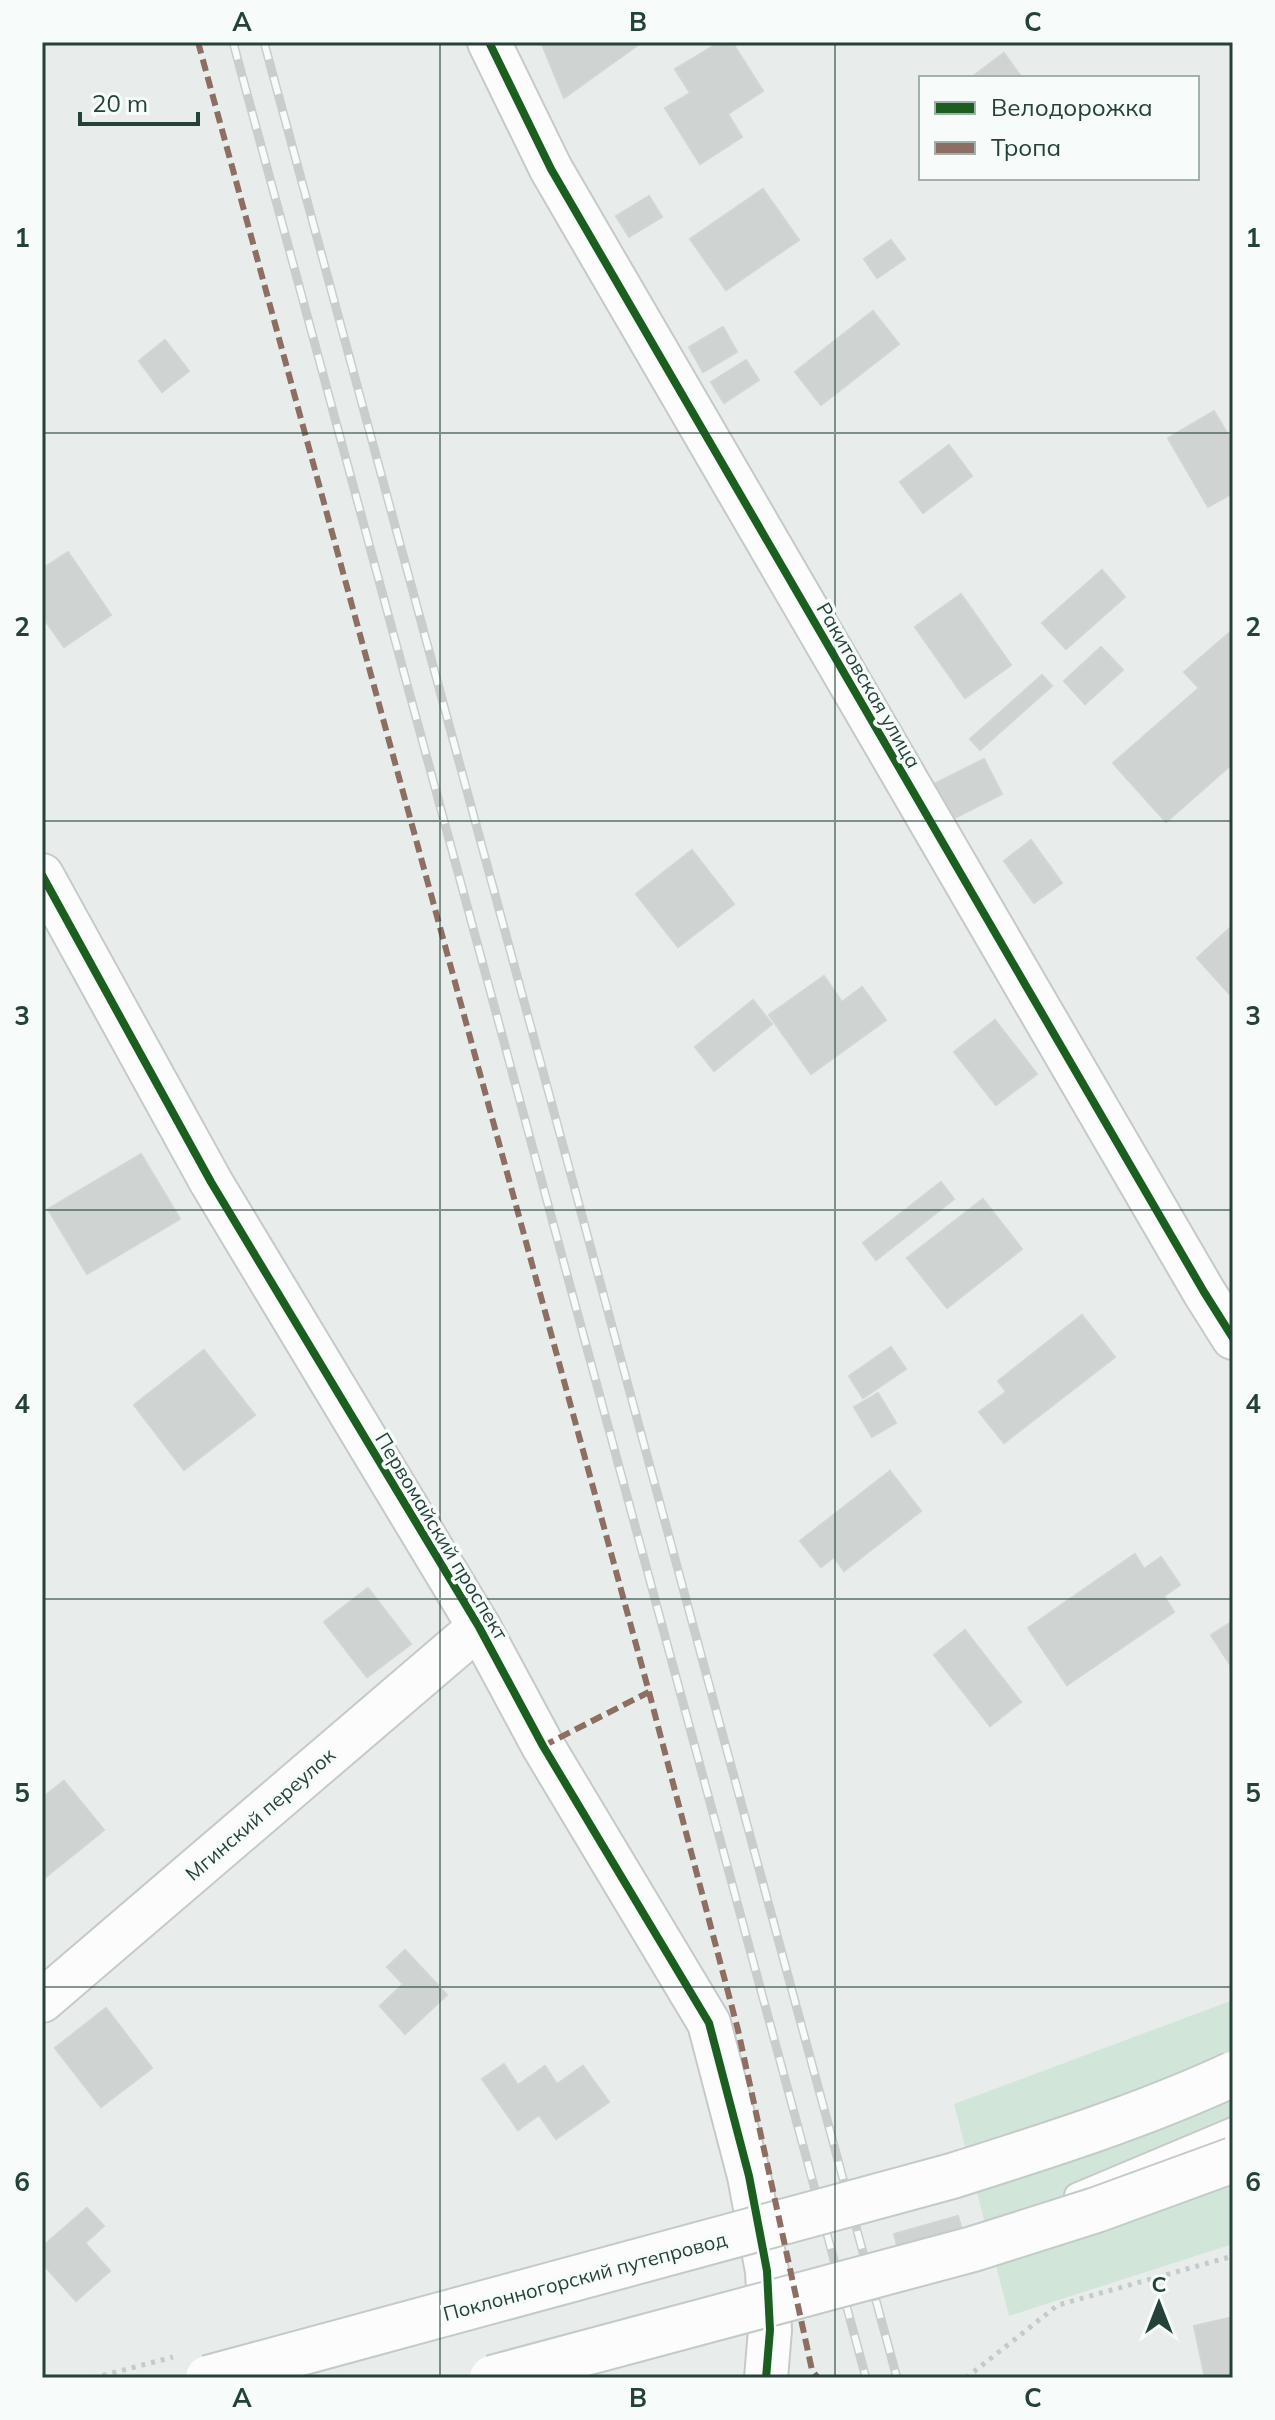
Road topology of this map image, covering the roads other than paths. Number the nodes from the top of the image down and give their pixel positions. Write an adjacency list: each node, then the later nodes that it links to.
1 (489, 42): 3 (street, Ракитовская улица)
2 (42, 875): 4 (street, Первомайский проспект)
3 (1233, 1338)
4 (479, 1627): 5 (street, Мгинский переулок); 12 (street, Первомайский проспект)
5 (42, 2001)
6 (1233, 2074): 10 (main road, Поклонногорский путепровод, bridge)
7 (1233, 2129): 9 (lane)
8 (1233, 2160): 11 (main road, bridge)
9 (1015, 2213)
10 (208, 2378)
11 (492, 2378)
12 (766, 2378)

